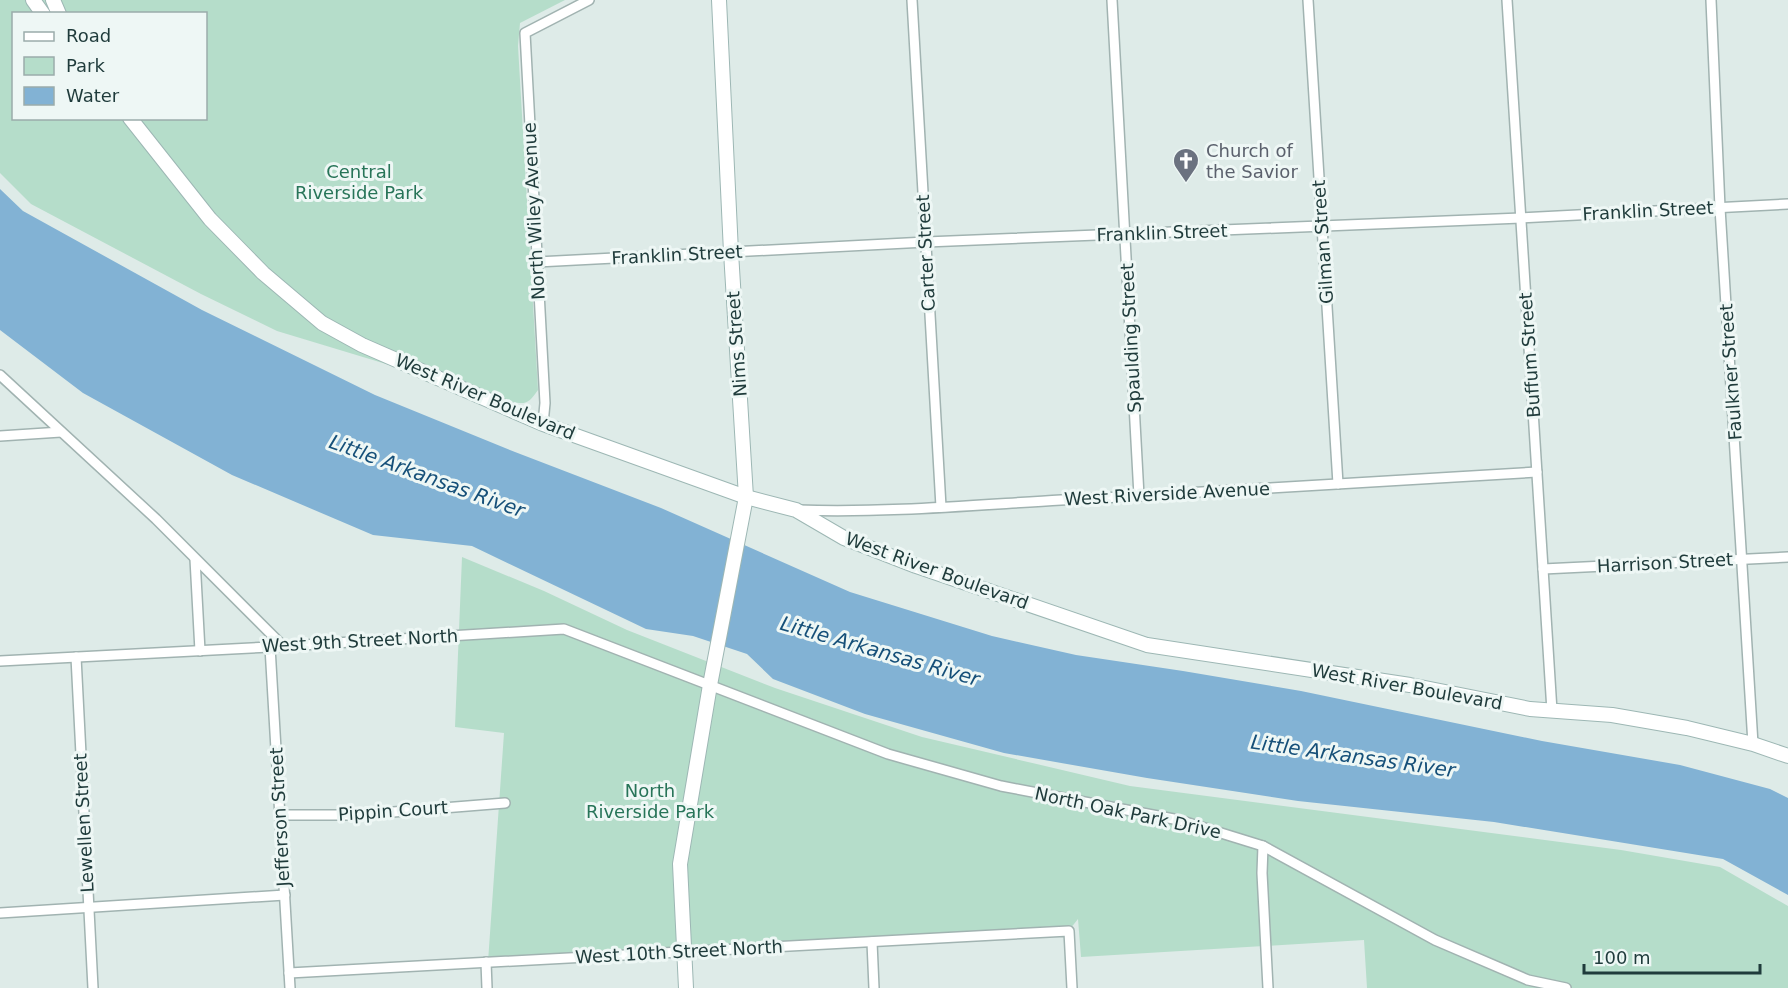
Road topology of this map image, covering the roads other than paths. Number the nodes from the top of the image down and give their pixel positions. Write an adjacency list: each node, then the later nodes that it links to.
1 (589, 0): 16 (street, North Wiley Avenue)
2 (719, 0): 15 (street, Nims Street)
3 (912, 0): 14 (street, Carter Street)
4 (1112, 0): 13 (street, Spaulding Street)
5 (1308, 0): 12 (street, Gilman Street)
6 (1507, 0): 11 (street, Buffum Street)
7 (1711, 0): 10 (street, Faulkner Street)
8 (132, 120): 18 (street, West River Boulevard)
9 (1788, 204): 10 (street, Franklin Street)
10 (1720, 208): 11 (street, Franklin Street); 29 (street, Faulkner Street)
11 (1521, 218): 12 (street, Franklin Street); 21 (street, Buffum Street)
12 (1322, 226): 13 (street, Franklin Street); 22 (street, Gilman Street)
13 (1126, 234): 14 (street, Franklin Street); 23 (street, Spaulding Street)
14 (926, 242): 15 (street, Franklin Street); 25 (street, Carter Street)
15 (731, 252): 16 (street, Franklin Street); 24 (street, Nims Street)
16 (537, 262): 18 (street, North Wiley Avenue)
17 (0, 375): 19 (street)
18 (543, 424): 24 (street, West River Boulevard)
19 (61, 432): 20 (street); 28 (street)
20 (0, 436)
21 (1537, 472): 22 (street, West Riverside Avenue); 30 (street, Buffum Street)
22 (1338, 484): 23 (street, West Riverside Avenue)
23 (1139, 496): 25 (street, West Riverside Avenue)
24 (746, 497): 26 (street, West River Boulevard); 36 (street, Nims Street)
25 (941, 507): 26 (street, West Riverside Avenue)
26 (796, 510): 37 (street, West River Boulevard)
27 (1788, 557): 29 (street, Harrison Street)
28 (195, 559): 31 (street); 33 (street)
29 (1743, 560): 30 (street, Harrison Street); 38 (street, Faulkner Street)
30 (1543, 569): 37 (street, Buffum Street)
31 (283, 646): 32 (street, West 9th Street North); 36 (street, West 9th Street North)
32 (270, 647): 33 (street, West 9th Street North); 41 (street, Jefferson Street)
33 (200, 651): 34 (street, West 9th Street North)
34 (76, 657): 35 (street, West 9th Street North); 44 (street, Lewellen Street)
35 (0, 661)
36 (710, 685): 42 (street, North Oak Park Drive); 47 (street, Nims Street)
37 (1552, 711): 38 (street, West River Boulevard)
38 (1753, 744): 39 (street, West River Boulevard)
39 (1788, 756)
40 (505, 803): 41 (street, Pippin Court)
41 (280, 815): 43 (street, Jefferson Street)
42 (1263, 846): 56 (street); 57 (street, North Oak Park Drive)
43 (285, 895): 44 (street); 49 (street, Jefferson Street)
44 (89, 908): 45 (street); 50 (street, Lewellen Street)
45 (0, 914)
46 (872, 942): 47 (street, West 10th Street North); 54 (street); 55 (street, West 10th Street North)
47 (684, 952): 48 (street, West 10th Street North); 53 (street, Nims Street)
48 (486, 962): 49 (street, West 10th Street North); 52 (street)
49 (289, 973): 51 (street, Jefferson Street)
50 (93, 988)
51 (290, 988)
52 (487, 988)
53 (686, 988)
54 (874, 988)
55 (1072, 988)
56 (1268, 988)
57 (1566, 988)

